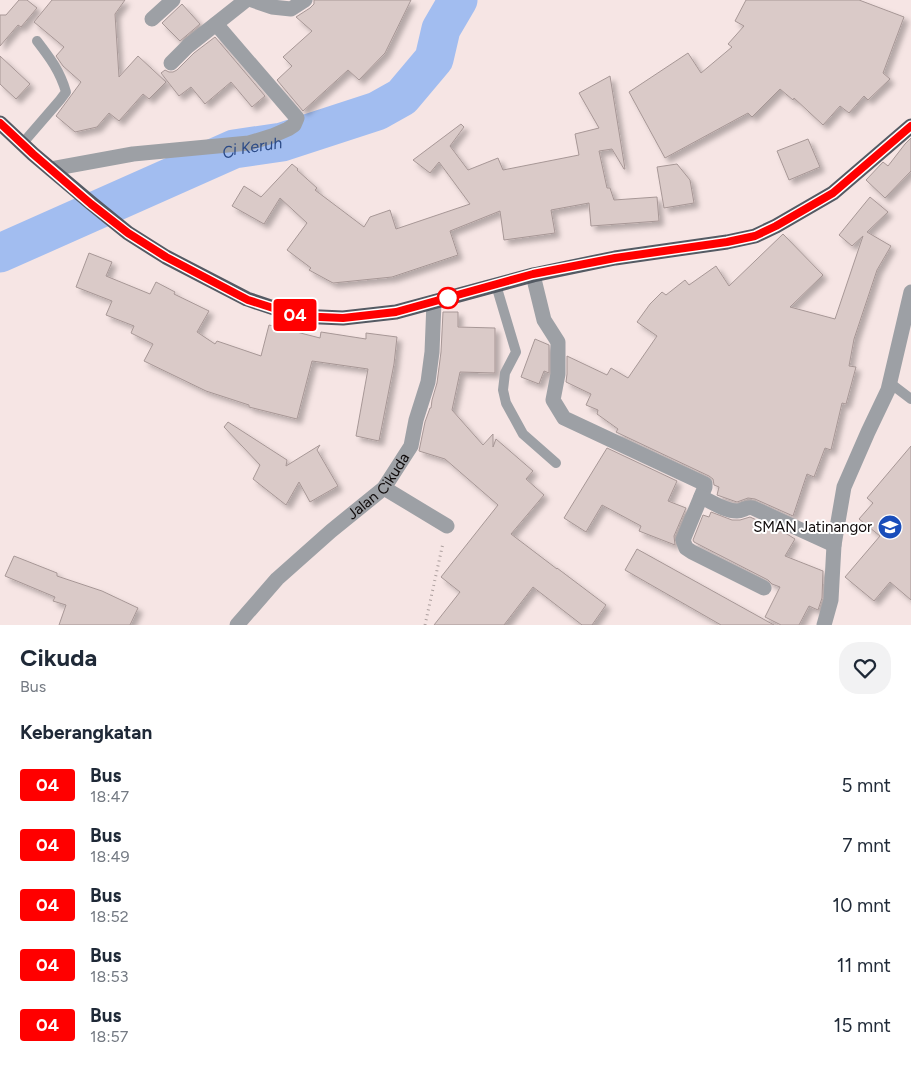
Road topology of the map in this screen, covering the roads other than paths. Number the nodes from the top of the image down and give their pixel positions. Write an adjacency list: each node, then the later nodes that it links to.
1 (173, 0): 5 (street)
2 (246, 0): 6 (street)
3 (252, 0): 4 (street)
4 (305, 0)
5 (152, 19)
6 (216, 24): 8 (street); 12 (street)
7 (37, 41): 11 (lane)
8 (171, 63)
9 (0, 123): 11 (highway)
10 (911, 126): 13 (highway)
11 (12, 139): 12 (highway)
12 (55, 172): 16 (highway)
13 (533, 274): 14 (highway); 21 (street)
14 (496, 285): 16 (highway); 19 (lane)
15 (911, 292): 17 (street)
16 (434, 302): 20 (street, Jalan Cikuda)
17 (890, 382): 18 (lane); 23 (street)
18 (911, 399)
19 (556, 463)
20 (384, 488): 22 (street); 25 (street, Jalan Cikuda)
21 (701, 497): 23 (street); 24 (street)
22 (447, 526)
23 (834, 545): 26 (street)
24 (764, 588)
25 (237, 625)
26 (824, 625)

